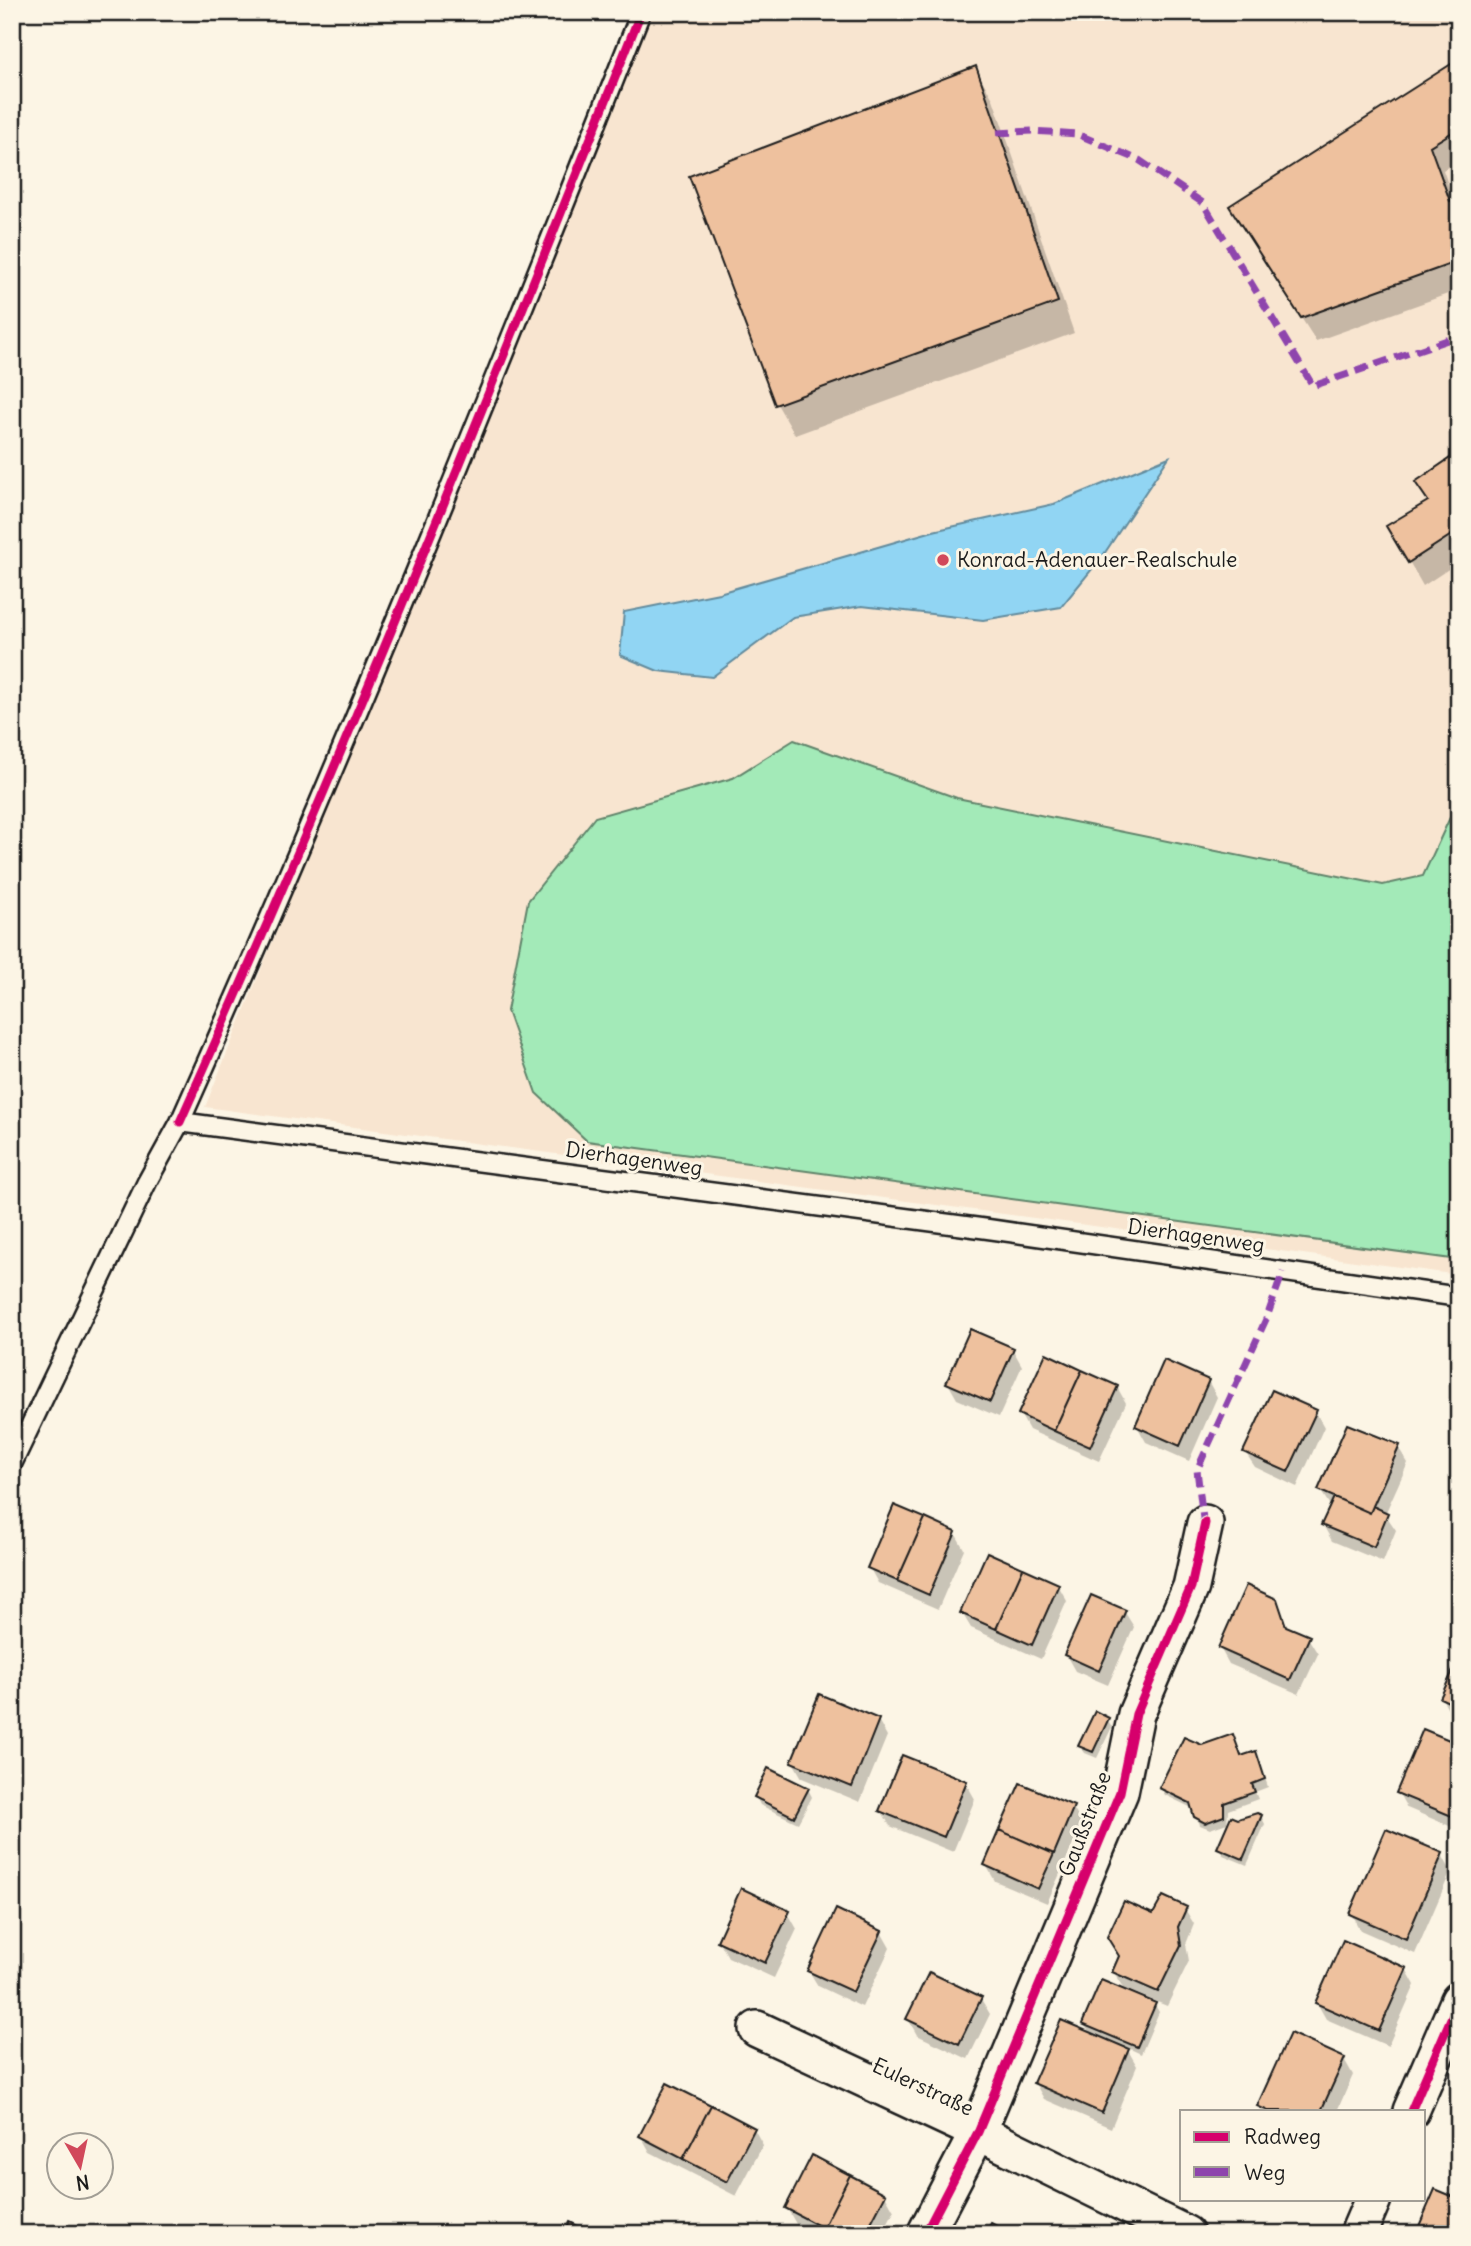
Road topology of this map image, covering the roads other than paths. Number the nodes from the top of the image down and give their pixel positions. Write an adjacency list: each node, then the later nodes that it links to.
1 (641, 12): 2 (lane)
2 (180, 1122): 3 (lane, Dierhagenweg); 4 (lane)
3 (1459, 1297)
4 (12, 1464)
5 (1205, 1523): 9 (street, Gaußstraße)
6 (1459, 2000): 8 (street)
7 (757, 2029): 9 (street, Eulerstraße)
8 (1411, 2110)
9 (978, 2132): 11 (street, Gaußstraße); 12 (street, Eulerstraße)
10 (1373, 2200): 13 (street)
11 (925, 2234)
12 (1186, 2234)
13 (1358, 2234)

